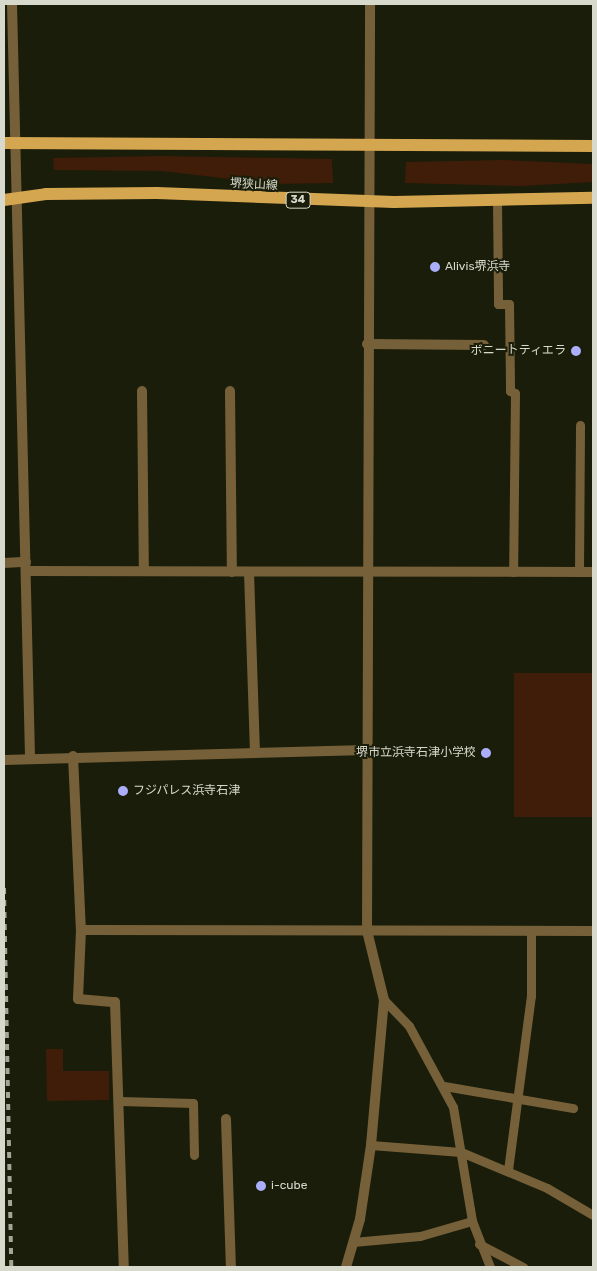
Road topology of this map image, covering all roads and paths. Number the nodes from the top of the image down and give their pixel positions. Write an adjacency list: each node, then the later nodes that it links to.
1 (12, 4): 3 (street)
2 (370, 4): 4 (street)
3 (9, 143): 4 (main road); 7 (street)
4 (369, 143): 5 (main road); 8 (street)
5 (593, 146)
6 (593, 198): 9 (main road, 堺狭山線 / 34)
7 (10, 200): 8 (main road, 堺狭山線 / 34); 16 (street)
8 (368, 201): 9 (main road, 堺狭山線 / 34); 10 (street)
9 (497, 201): 21 (lane)
10 (368, 344): 11 (street); 20 (street)
11 (484, 345)
12 (142, 390): 17 (street)
13 (230, 391): 18 (street)
14 (580, 425): 22 (lane)
15 (4, 563): 16 (street)
16 (26, 566): 17 (street); 27 (street)
17 (144, 571): 18 (street)
18 (232, 572): 19 (street)
19 (249, 572): 20 (street); 25 (street)
20 (368, 572): 21 (street); 24 (street)
21 (513, 572): 22 (street)
22 (579, 572): 23 (street)
23 (593, 572)
24 (366, 750): 25 (street); 31 (street)
25 (255, 753): 26 (street)
26 (73, 756): 27 (street); 29 (street)
27 (30, 759): 28 (street)
28 (4, 760)
29 (81, 930): 31 (street); 36 (street)
30 (531, 930): 31 (street); 32 (street); 35 (lane)
31 (367, 931): 33 (street)
32 (593, 931)
33 (384, 1000): 34 (lane); 39 (street)
34 (444, 1086): 35 (lane); 40 (lane)
35 (520, 1099): 37 (lane); 42 (lane)
36 (120, 1101): 41 (lane); 47 (street)
37 (573, 1108)
38 (226, 1119): 48 (street)
39 (371, 1145): 40 (lane); 45 (street)
40 (461, 1152): 42 (lane); 44 (lane)
41 (194, 1155)
42 (508, 1170): 43 (lane)
43 (593, 1216)
44 (472, 1221): 45 (lane); 46 (lane)
45 (353, 1242): 49 (street)
46 (479, 1244): 50 (lane); 51 (lane)
47 (124, 1267)
48 (231, 1267)
49 (346, 1267)
50 (490, 1267)
51 (523, 1267)

